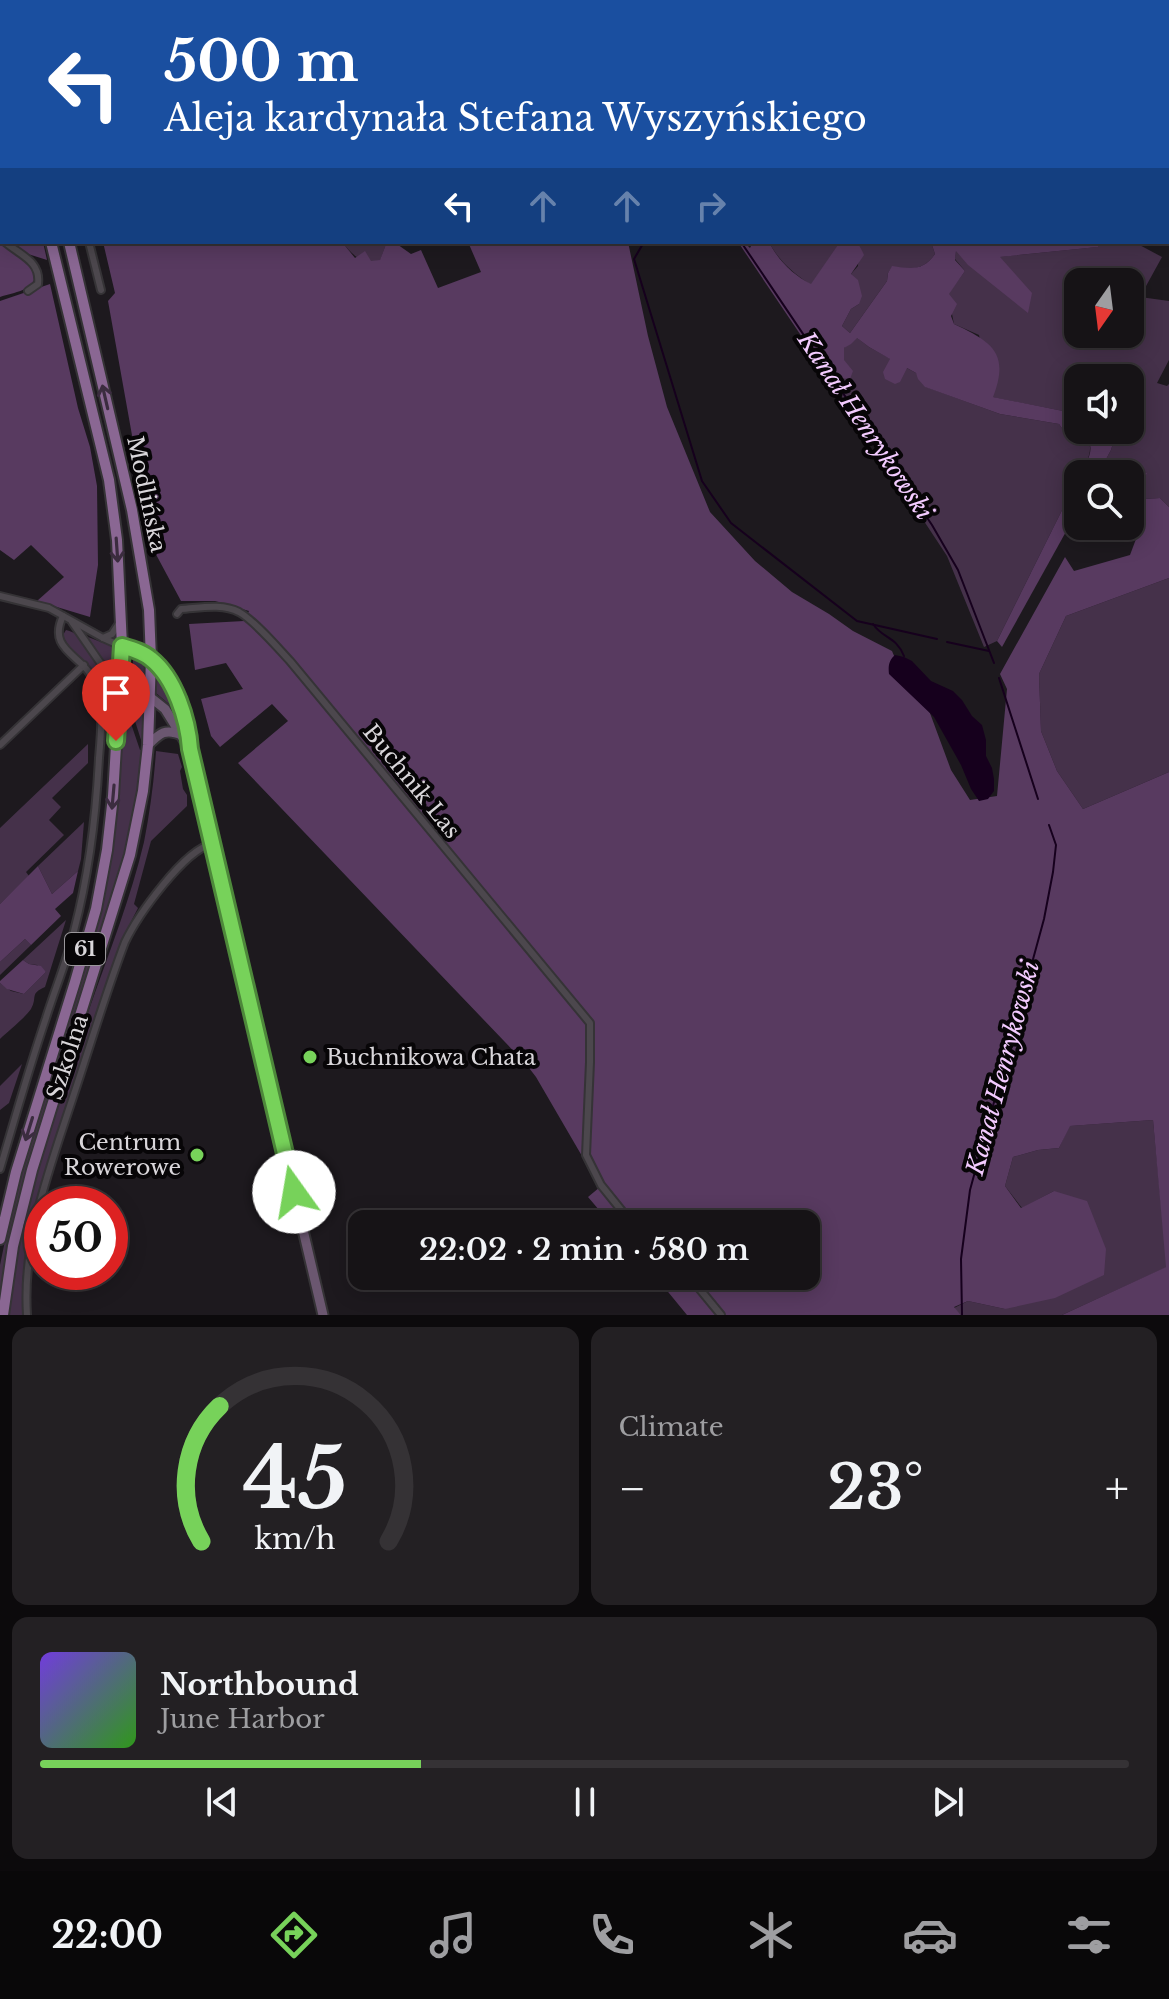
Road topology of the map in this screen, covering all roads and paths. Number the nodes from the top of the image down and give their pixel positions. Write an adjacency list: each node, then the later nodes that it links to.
1 (9, 244): 6 (street)
2 (51, 244): 10 (main road, Modlińska / 61, one-way to 10)
3 (69, 244): 13 (main road, Modlińska / 61, one-way to 3)
4 (90, 244): 5 (street)
5 (101, 290)
6 (28, 291)
7 (0, 596): 9 (street)
8 (179, 611): 23 (street, Buchnik Las)
9 (67, 618): 11 (street); 14 (street); 15 (street)
10 (122, 619): 11 (street); 12 (main road, Modlińska / 61)
11 (103, 638): 12 (street)
12 (122, 646): 13 (main road); 15 (main road, 61)
13 (151, 659): 16 (main road, 61); 20 (main road)
14 (84, 665): 18 (street); 22 (street)
15 (119, 681): 16 (main road); 24 (main road, 61, one-way to 24)
16 (150, 697): 17 (main road); 19 (main road, 61)
17 (182, 735): 19 (main road); 20 (main road)
18 (0, 745)
19 (148, 746): 26 (main road, 61)
20 (190, 749): 21 (main road)
21 (212, 844): 27 (street, Szkolna); 28 (main road)
22 (0, 1169)
23 (621, 1210)
24 (0, 1239)
25 (700, 1290): 29 (street)
26 (3, 1315)
27 (27, 1315)
28 (323, 1315)
29 (721, 1315)

